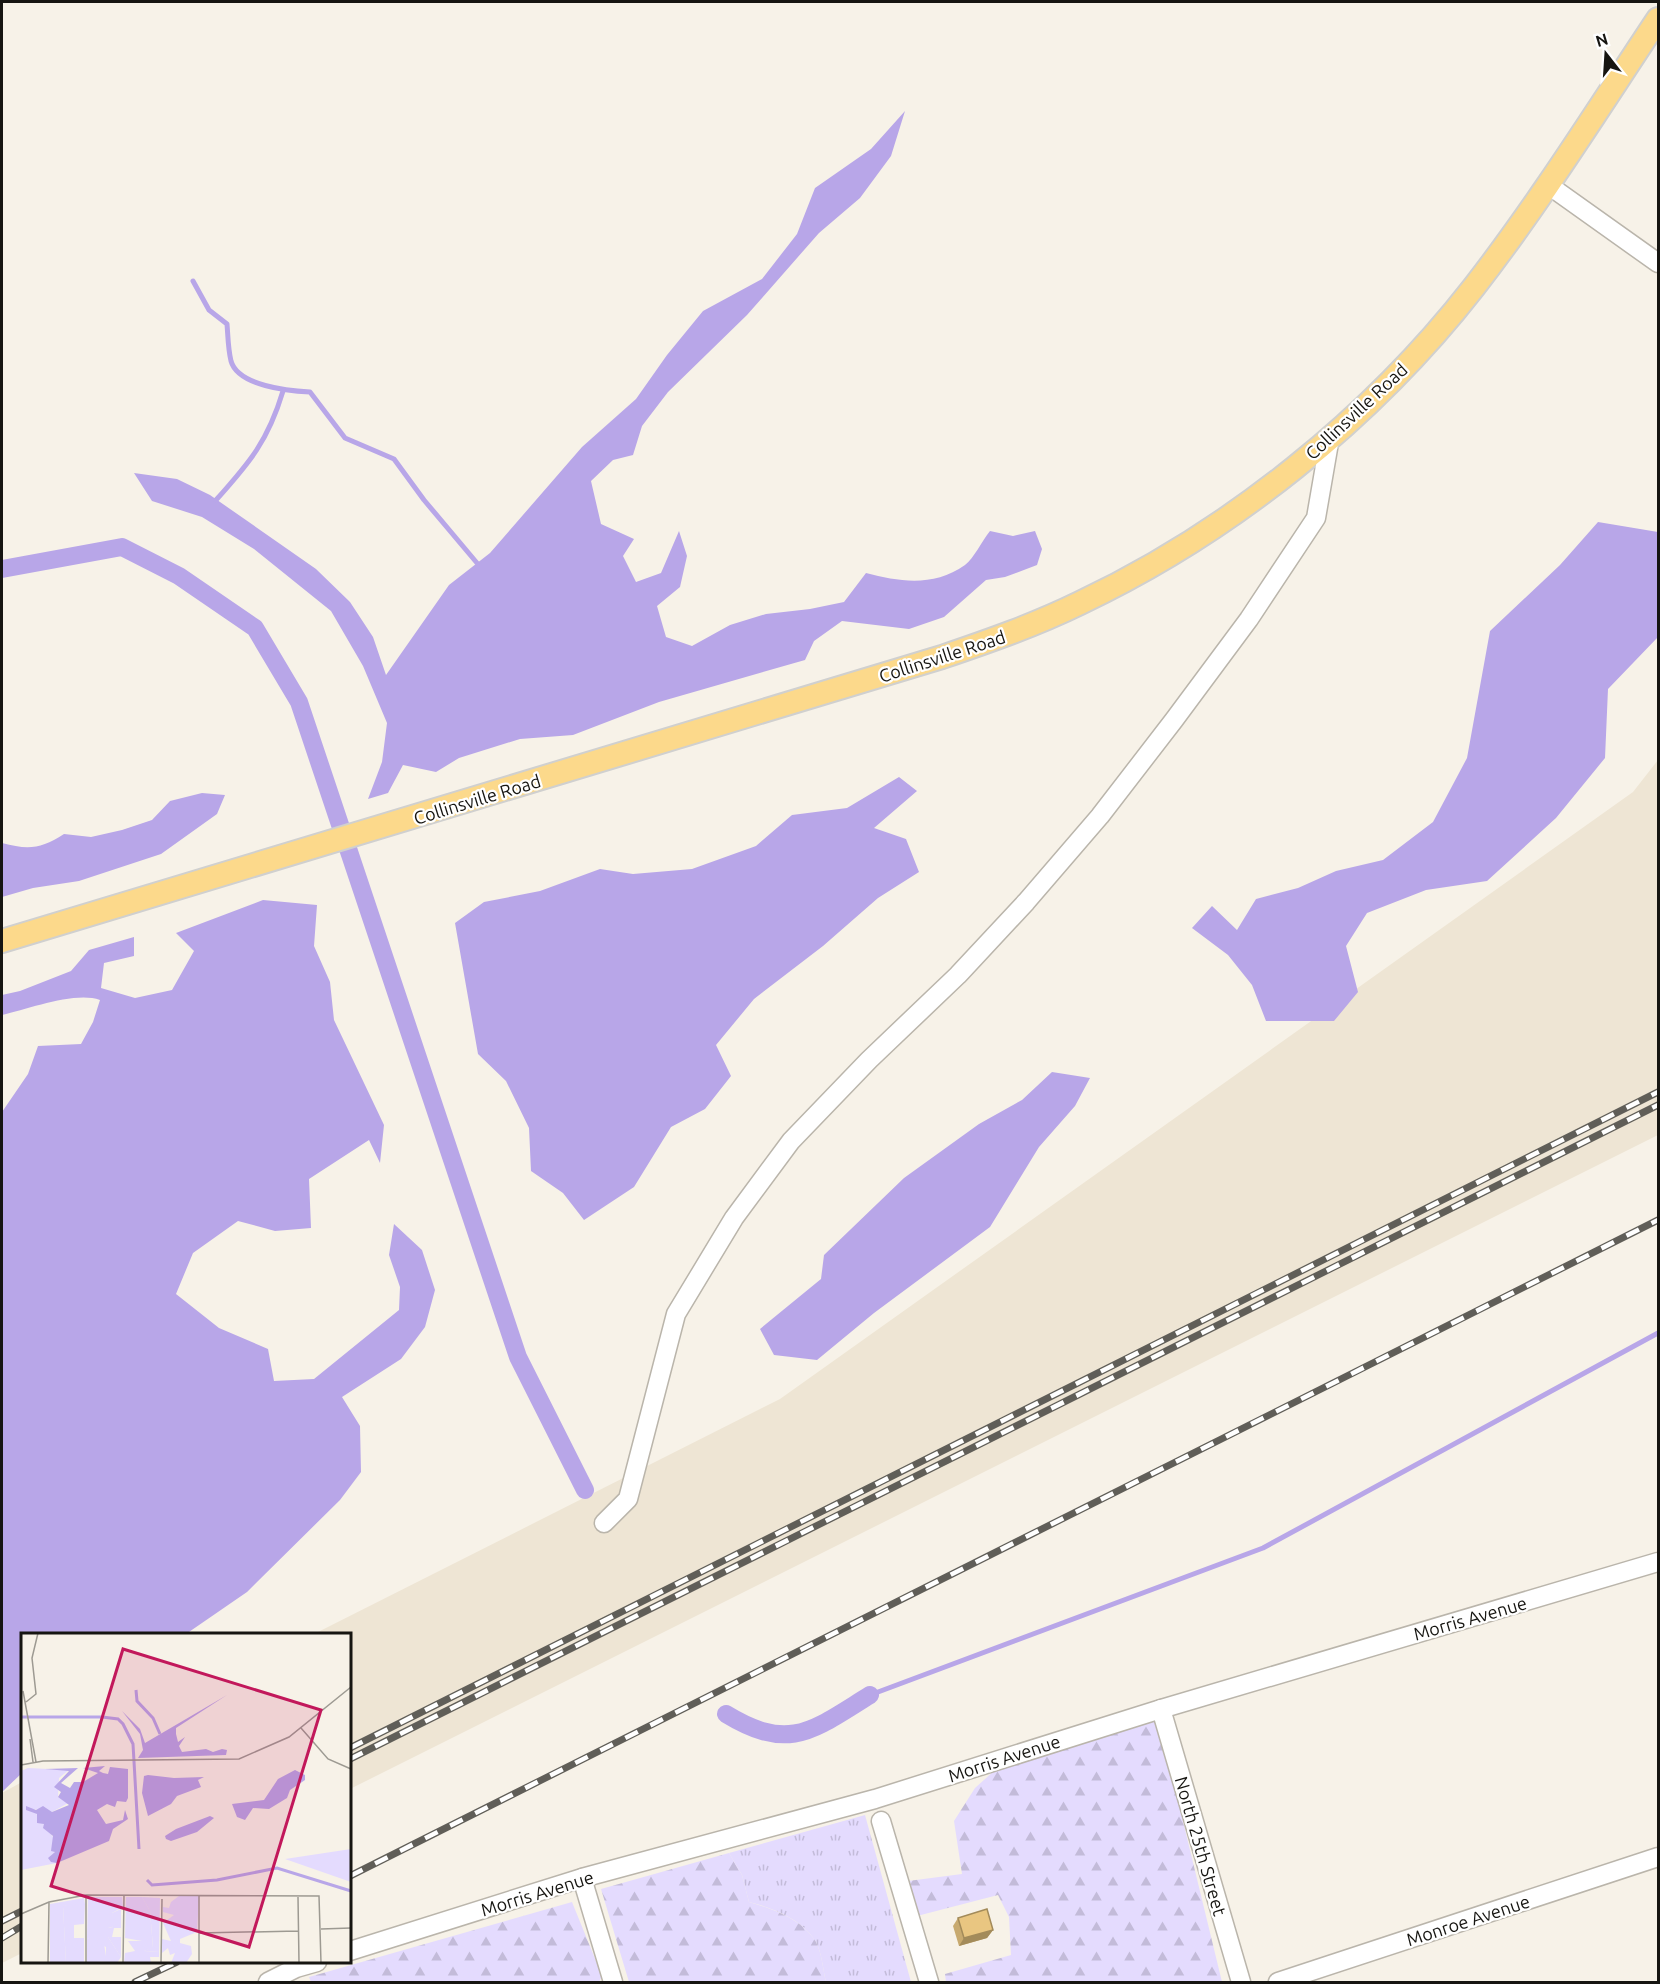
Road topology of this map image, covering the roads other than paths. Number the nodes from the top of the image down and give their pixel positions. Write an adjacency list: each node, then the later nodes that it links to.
1 (1659, 19): 2 (main road, Collinsville Road)
2 (1547, 184): 3 (street); 4 (main road, Collinsville Road)
3 (1659, 263)
4 (1330, 437): 5 (main road, Collinsville Road); 6 (street)
5 (2, 942)
6 (604, 1524)
7 (1659, 1562): 8 (street, Morris Avenue)
8 (1161, 1708): 11 (street, Morris Avenue); 18 (street, North 25th Street)
9 (881, 1821): 17 (street)
10 (1659, 1857): 19 (street, Monroe Avenue)
11 (582, 1878): 12 (street, Morris Avenue); 16 (street)
12 (351, 1951)
13 (315, 1963): 14 (street)
14 (298, 1975): 15 (street)
15 (268, 1983)
16 (613, 1983)
17 (929, 1983)
18 (1241, 1983)
19 (1278, 1983)

